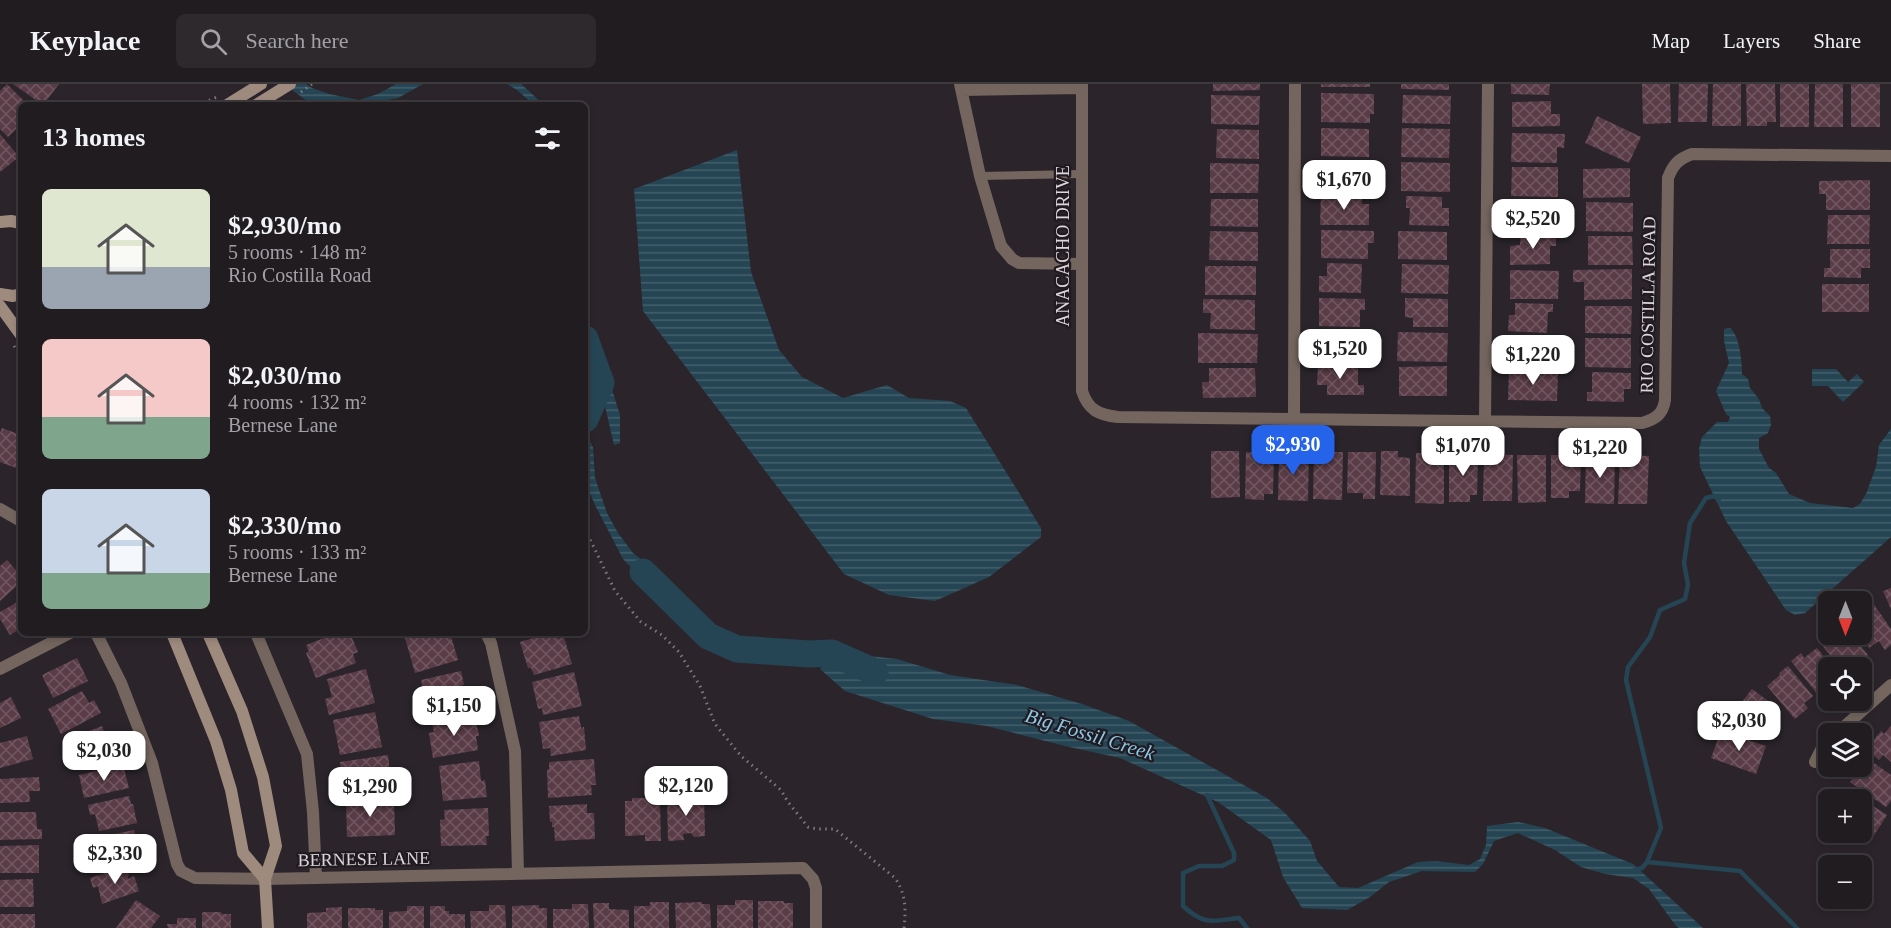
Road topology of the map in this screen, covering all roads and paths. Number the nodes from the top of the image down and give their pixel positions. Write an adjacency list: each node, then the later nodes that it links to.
1 (261, 84): 7 (street)
2 (290, 84): 8 (street)
3 (1295, 84): 20 (street)
4 (1488, 84): 21 (street)
5 (1082, 86): 6 (street); 10 (street, ANACACHO DRIVE)
6 (961, 87): 11 (street)
7 (225, 102)
8 (261, 102)
9 (1891, 156): 21 (street, RIO COSTILLA ROAD)
10 (1081, 174): 11 (lane); 14 (street, ANACACHO DRIVE)
11 (980, 176): 14 (street)
12 (0, 222): 13 (street)
13 (18, 222)
14 (1081, 264): 19 (street, ANACACHO DRIVE)
15 (0, 294): 16 (street)
16 (18, 295)
17 (0, 306): 18 (street)
18 (18, 331)
19 (1089, 407): 20 (street, RIO COSTILLA ROAD)
20 (1294, 418): 21 (street, RIO COSTILLA ROAD)
21 (1485, 420)
22 (0, 509): 23 (street)
23 (18, 519)
24 (588, 535): 41 (path)
25 (64, 636): 31 (street)
26 (98, 636): 38 (street, BERNESE LANE)
27 (173, 636): 38 (street)
28 (209, 636): 38 (street)
29 (257, 636): 37 (street)
30 (487, 636): 36 (street)
31 (0, 669)
32 (1891, 685): 33 (street)
33 (1848, 723)
34 (1818, 756): 35 (street)
35 (1815, 762)
36 (518, 874): 37 (street, BERNESE LANE); 40 (street, BERNESE LANE)
37 (316, 878): 38 (street, BERNESE LANE)
38 (265, 879): 39 (street)
39 (268, 928)
40 (816, 928)
41 (904, 928)

